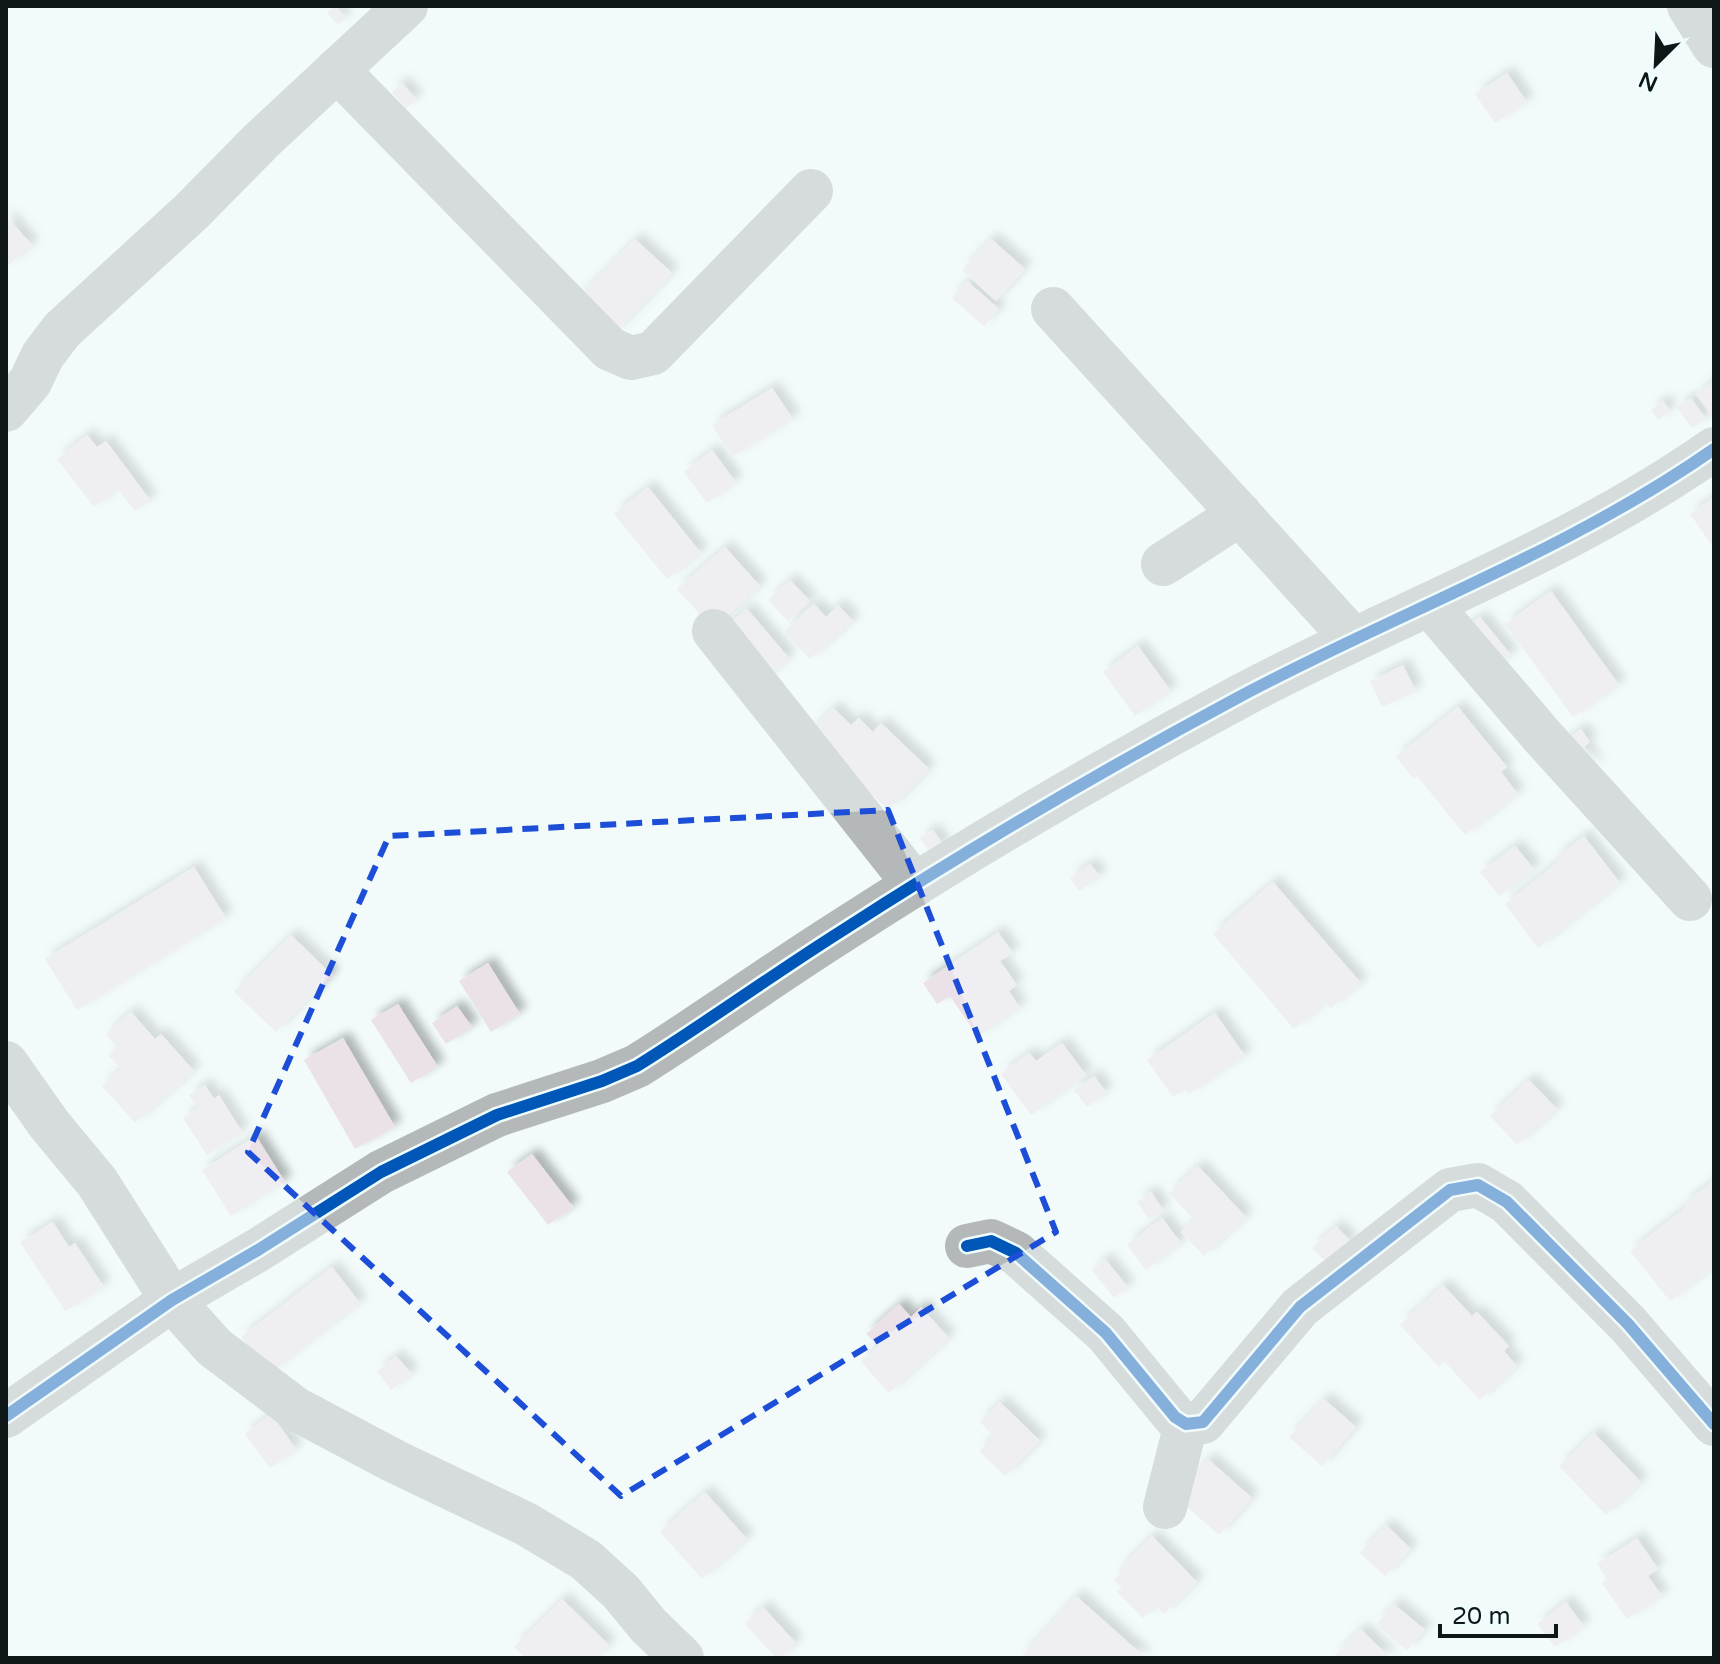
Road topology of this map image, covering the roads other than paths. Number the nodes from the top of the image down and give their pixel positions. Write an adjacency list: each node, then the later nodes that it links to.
1 (406, 6): 4 (street)
2 (1689, 6): 3 (street)
3 (1714, 46)
4 (337, 70): 5 (street); 7 (street)
5 (811, 191)
6 (1053, 309): 9 (street)
7 (8, 405)
8 (1714, 449): 11 (street)
9 (1240, 514): 10 (street); 13 (street)
10 (1163, 564)
11 (1430, 605): 13 (street); 15 (street)
12 (714, 631): 14 (street)
13 (1353, 639): 14 (street)
14 (915, 885): 18 (street)
15 (1690, 899)
16 (6, 1063): 18 (street)
17 (967, 1246): 20 (street)
18 (172, 1300): 19 (street); 23 (street)
19 (6, 1416)
20 (1186, 1424): 21 (street); 22 (street)
21 (1714, 1424)
22 (1165, 1507)
23 (682, 1658)

